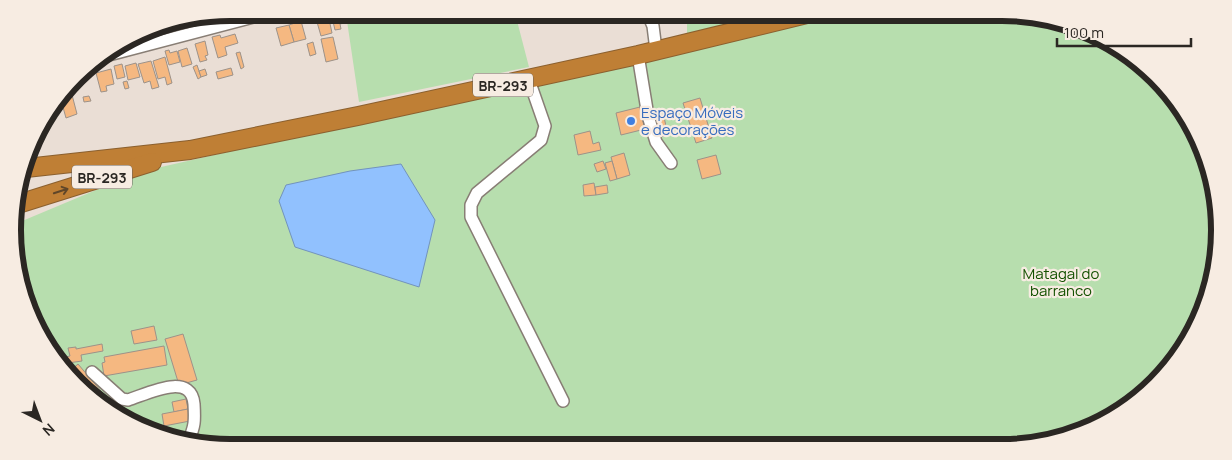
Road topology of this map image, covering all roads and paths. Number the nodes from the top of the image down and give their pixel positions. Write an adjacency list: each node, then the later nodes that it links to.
1 (238, 21): 5 (street)
2 (651, 21): 4 (street)
3 (777, 21): 4 (highway, BR-293)
4 (656, 50): 6 (highway, BR-293)
5 (121, 52)
6 (638, 55): 7 (highway, BR-293); 9 (street)
7 (529, 80): 8 (highway, BR-293); 13 (street)
8 (190, 150): 10 (highway, BR-293); 11 (highway, BR-293, one-way to 8)
9 (671, 163)
10 (31, 167)
11 (23, 202)
12 (92, 372): 14 (street)
13 (563, 401)
14 (191, 435)

